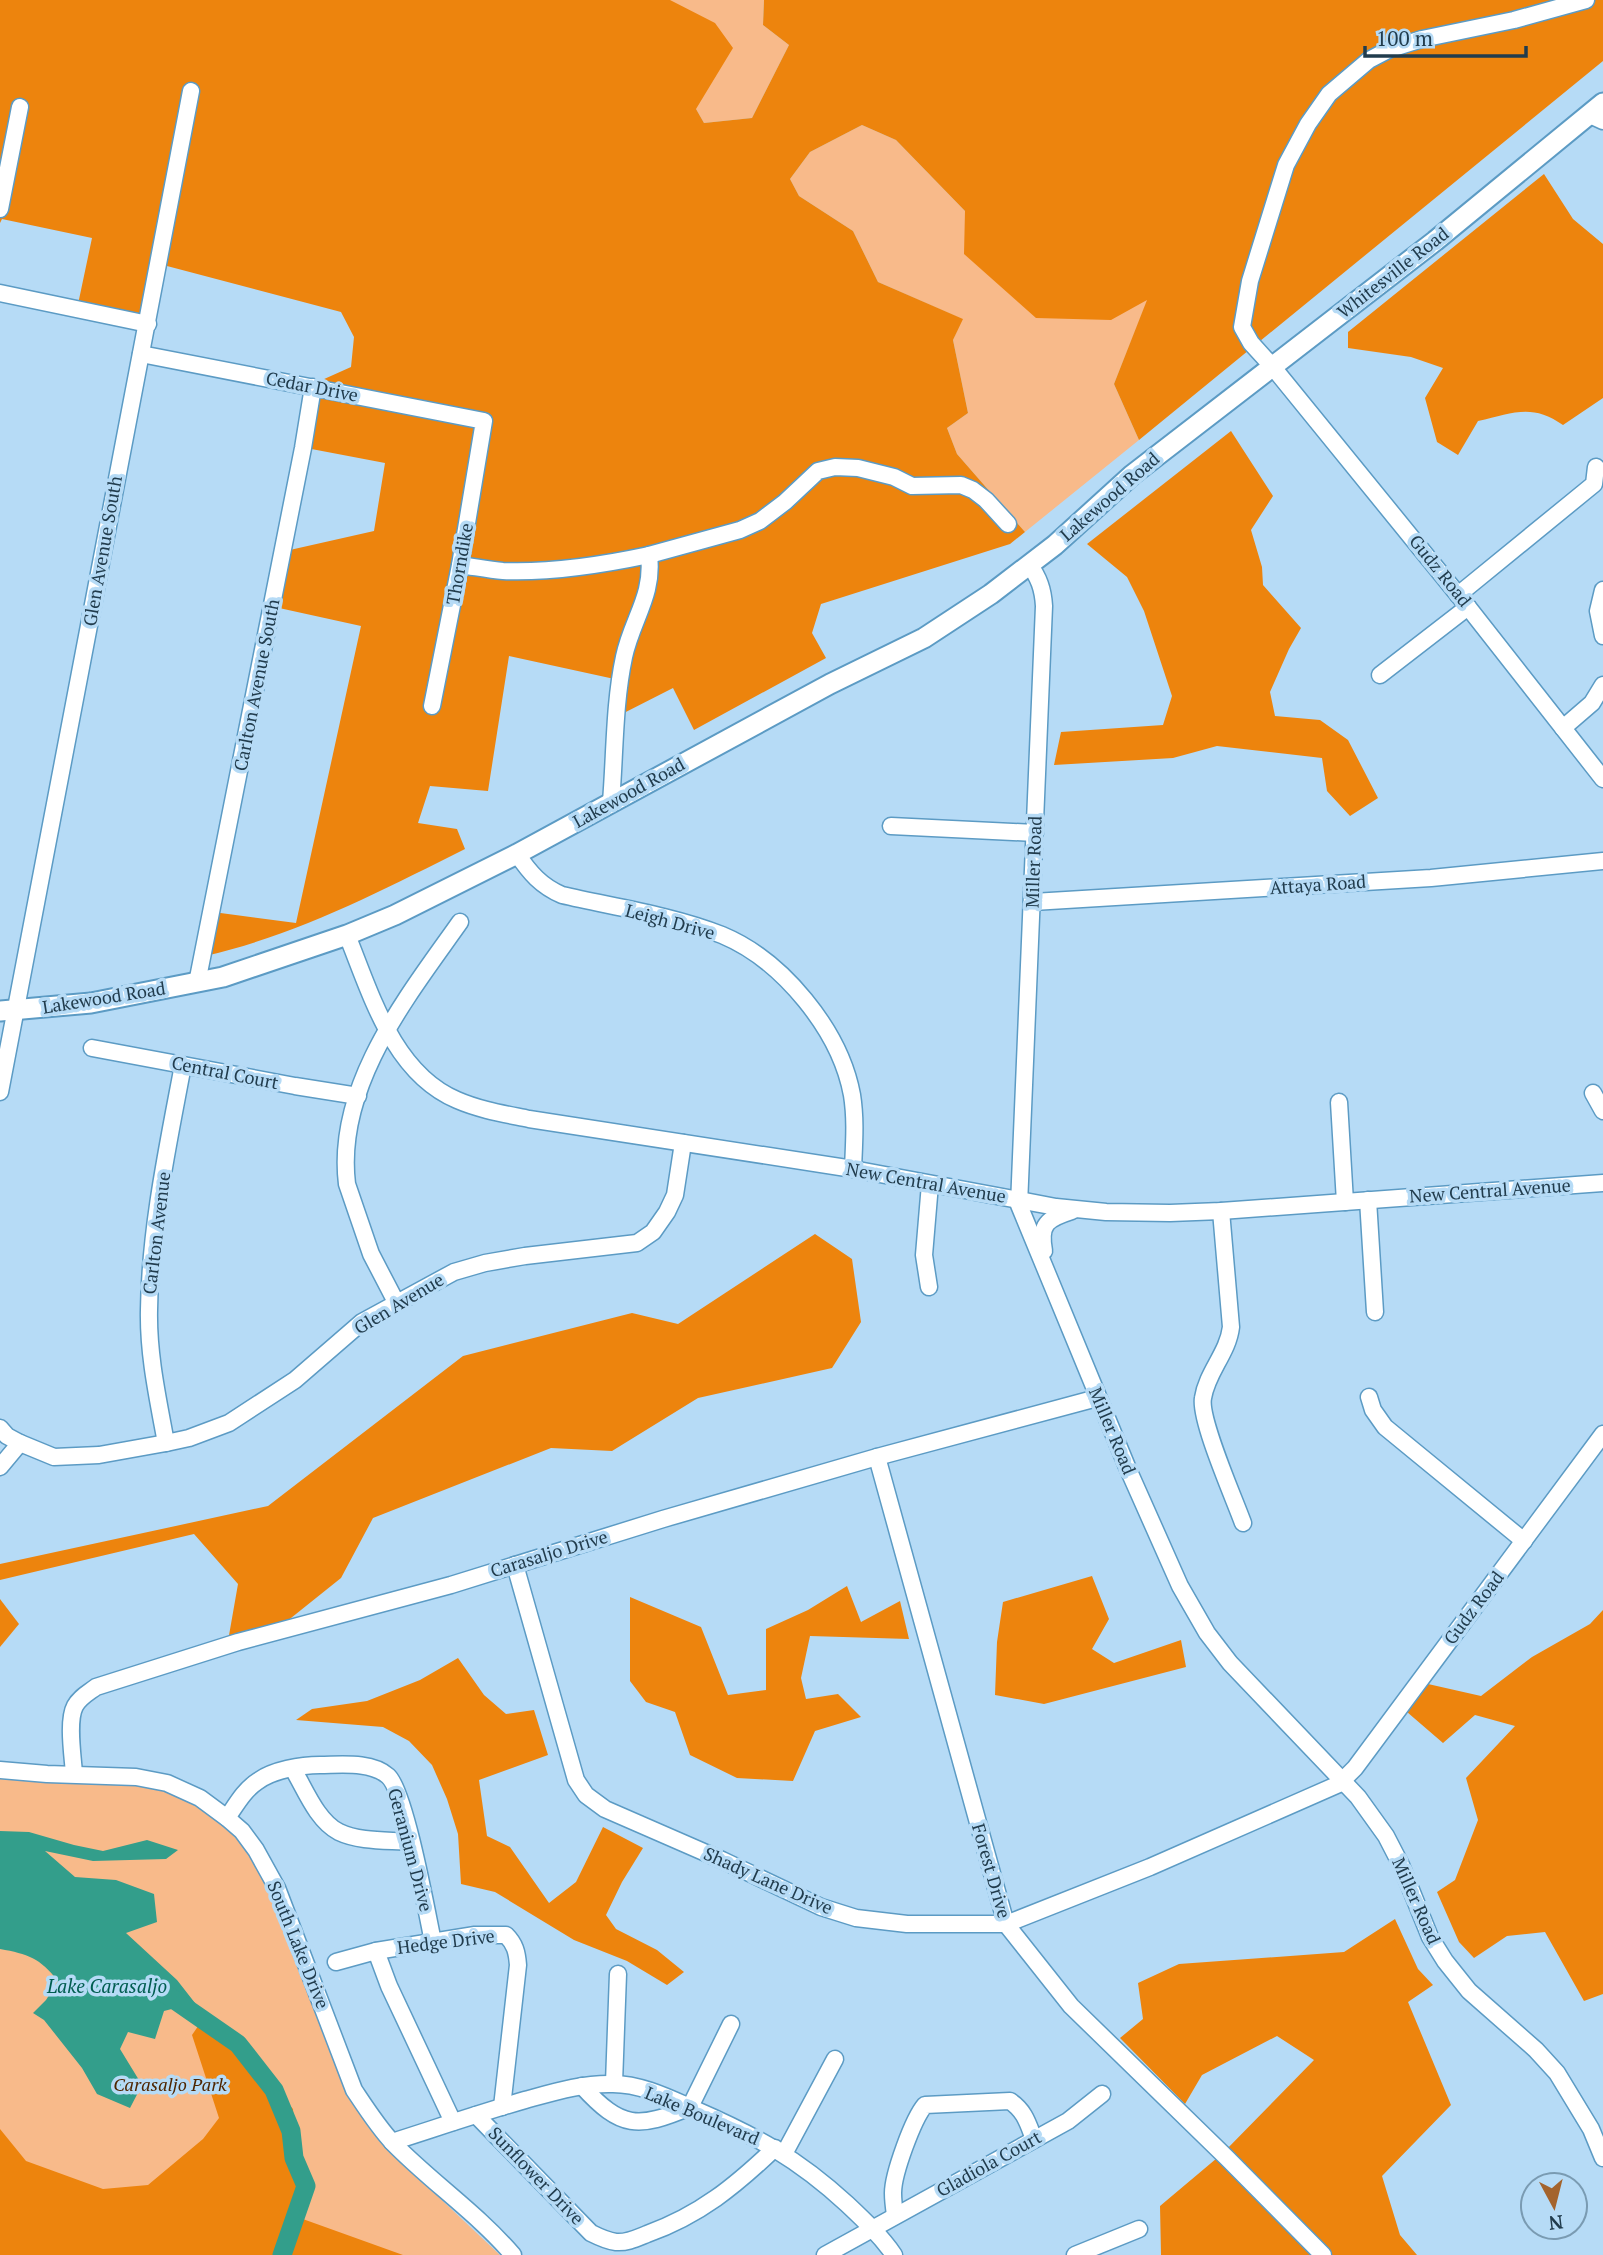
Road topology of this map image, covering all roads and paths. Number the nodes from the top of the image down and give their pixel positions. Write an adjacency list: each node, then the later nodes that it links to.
1 (1581, 1): 9 (street, Gudz Road)
2 (191, 91): 7 (street, Glen Avenue South)
3 (20, 107): 5 (street)
4 (1599, 113): 9 (main road, Whitesville Road)
5 (0, 209)
6 (0, 293): 7 (street)
7 (148, 324): 8 (street, Glen Avenue South)
8 (141, 354): 10 (street, Cedar Drive); 35 (street, Glen Avenue South)
9 (1272, 366): 12 (main road, Whitesville Road); 19 (street, Gudz Road)
10 (313, 387): 11 (street, Cedar Drive); 34 (street, Carlton Avenue South)
11 (484, 421): 17 (street, Thorndike)
12 (1179, 438): 16 (main road, Lakewood Road)
13 (1596, 467): 19 (street)
14 (1008, 524): 15 (street)
15 (649, 555): 17 (street); 26 (street)
16 (1030, 564): 26 (main road, Lakewood Road); 28 (street, Miller Road)
17 (460, 565): 23 (street, Thorndike)
18 (1603, 590): 20 (street)
19 (1463, 601): 21 (street); 24 (street, Gudz Road)
20 (1603, 636)
21 (1380, 675)
22 (1603, 685): 24 (street)
23 (432, 706)
24 (1563, 728): 25 (street, Gudz Road)
25 (1603, 779)
26 (611, 802): 29 (main road, Lakewood Road)
27 (891, 826): 28 (street)
28 (1035, 833): 31 (street, Miller Road)
29 (517, 855): 33 (main road, Lakewood Road); 45 (street, Leigh Drive)
30 (1603, 861): 31 (street, Attaya Road)
31 (1032, 902): 48 (street, Miller Road)
32 (460, 922): 36 (street)
33 (347, 935): 34 (main road, Lakewood Road); 36 (street, New Central Avenue)
34 (197, 983): 35 (main road, Lakewood Road)
35 (7, 1011): 39 (street)
36 (387, 1029): 41 (street); 44 (street, New Central Avenue)
37 (92, 1048): 38 (street, Central Court)
38 (183, 1065): 41 (street, Central Court); 62 (street, Carlton Avenue)
39 (0, 1092)
40 (1593, 1093): 43 (street)
41 (358, 1096): 55 (street)
42 (1339, 1102): 50 (street)
43 (1603, 1111)
44 (683, 1143): 45 (street, New Central Avenue); 55 (street, Glen Avenue)
45 (853, 1169): 47 (street, New Central Avenue)
46 (1603, 1183): 49 (street, New Central Avenue)
47 (930, 1184): 48 (street, New Central Avenue); 54 (street)
48 (1017, 1200): 51 (street, New Central Avenue); 53 (street, Miller Road)
49 (1368, 1200): 50 (street, New Central Avenue); 56 (street)
50 (1345, 1202): 52 (street, New Central Avenue)
51 (1078, 1209): 52 (street, New Central Avenue); 53 (street)
52 (1221, 1211): 65 (street)
53 (1050, 1282): 58 (street, Miller Road)
54 (929, 1287)
55 (396, 1302): 62 (street, Glen Avenue)
56 (1375, 1312)
57 (1369, 1397): 66 (street)
58 (1097, 1398): 63 (street, Carasaljo Drive); 71 (street, Miller Road)
59 (0, 1429): 61 (street, Glen Avenue)
60 (1603, 1434): 66 (street, Gudz Road)
61 (20, 1443): 62 (street, Glen Avenue); 64 (street)
62 (166, 1443)
63 (877, 1457): 67 (street, Carasaljo Drive); 74 (street, Forest Drive)
64 (0, 1468)
65 (1243, 1523)
66 (1524, 1541): 71 (street, Gudz Road)
67 (515, 1565): 70 (street, Carasaljo Drive); 74 (street, Shady Lane Drive)
68 (293, 1769): 72 (street, Geranium Drive); 73 (street); 73 (street, Geranium Drive)
69 (0, 1770): 70 (street, South Lake Drive)
70 (74, 1774): 72 (street, South Lake Drive)
71 (1343, 1780): 74 (street, Shady Lane Drive); 91 (street, Miller Road)
72 (227, 1818): 89 (street, South Lake Drive)
73 (411, 1842): 75 (street, Geranium Drive)
74 (1006, 1924): 100 (street, Forest Drive)
75 (433, 1941): 76 (street, Hedge Drive); 84 (street, Hedge Drive)
76 (376, 1951): 77 (street, Hedge Drive); 87 (street)
77 (336, 1962)
78 (618, 1974): 81 (street)
79 (731, 2024): 85 (street)
80 (835, 2059): 90 (street, Sunflower Drive)
81 (614, 2084): 82 (street, Lake Boulevard); 85 (street, Lake Boulevard)
82 (582, 2086): 84 (street, Lake Boulevard); 85 (street)
83 (1102, 2094): 88 (street, Gladiola Court)
84 (502, 2107): 86 (street, Lake Boulevard)
85 (690, 2107): 90 (street, Lake Boulevard)
86 (476, 2115): 87 (street, Lake Boulevard); 90 (street, Sunflower Drive)
87 (453, 2122): 89 (street, Lake Boulevard)
88 (1034, 2140): 92 (street, Gladiola Court); 92 (street)
89 (392, 2142): 96 (street, South Lake Drive)
90 (779, 2151): 93 (street, Lake Boulevard)
91 (1603, 2158)
92 (895, 2215): 93 (street, Gladiola Court)
93 (872, 2228): 97 (street, Gladiola Court); 98 (street, Lake Boulevard)
94 (1139, 2229): 95 (street)
95 (1094, 2251): 99 (street)
96 (513, 2255)
97 (825, 2255)
98 (894, 2255)
99 (1075, 2255)
100 (1323, 2255)

